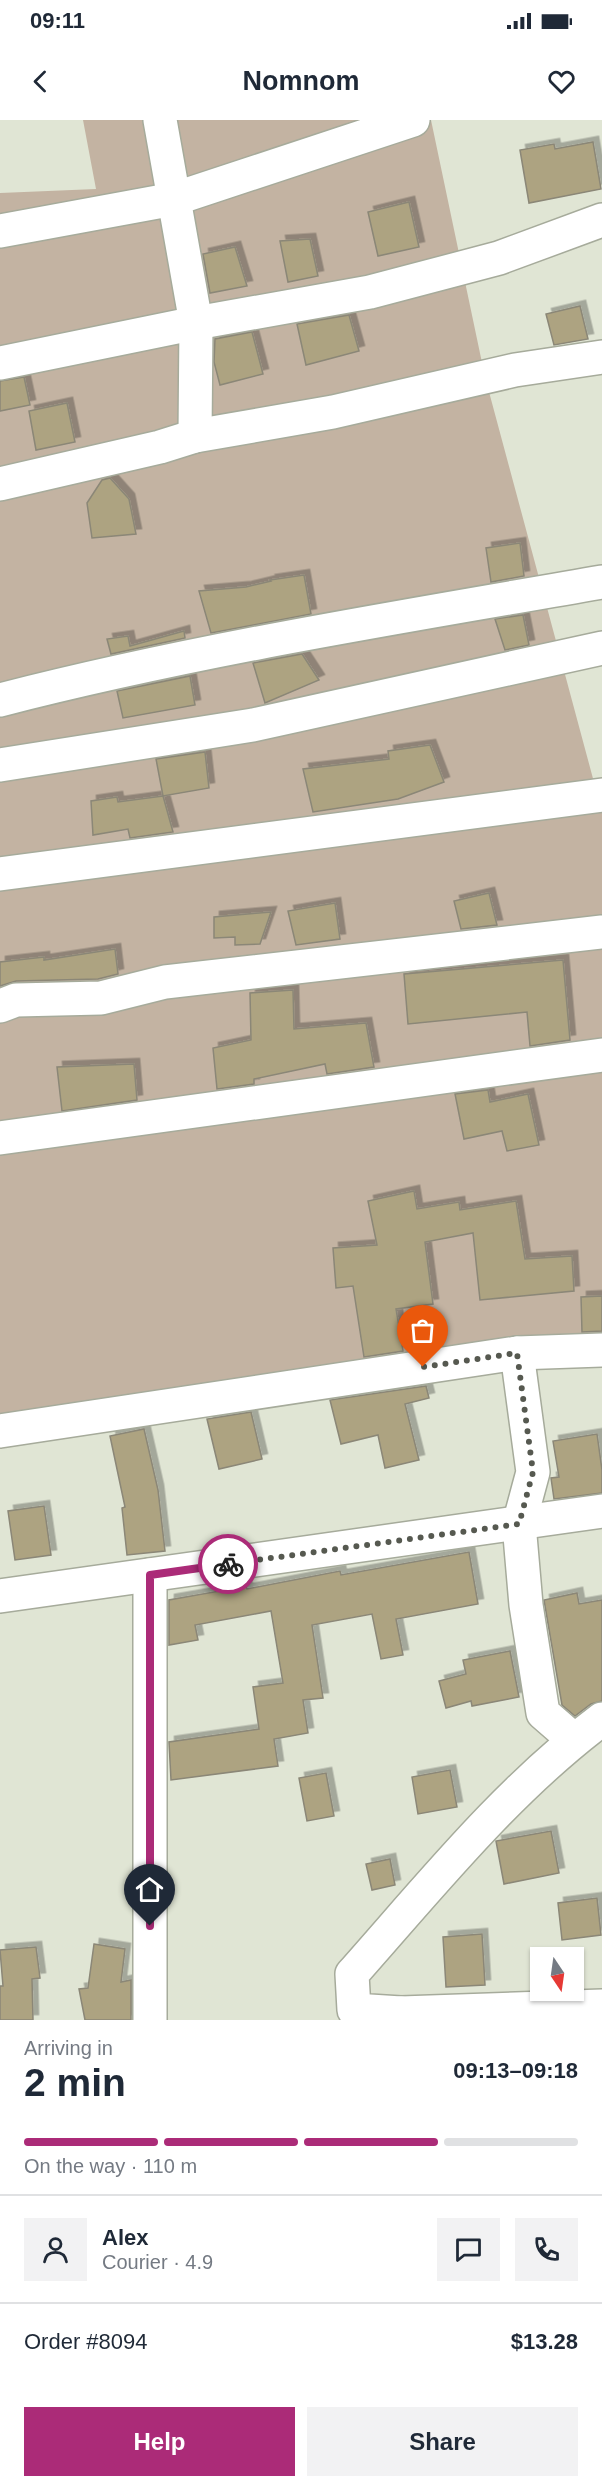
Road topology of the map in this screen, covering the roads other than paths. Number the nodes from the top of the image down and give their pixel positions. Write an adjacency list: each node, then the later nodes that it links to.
1 (160, 120): 3 (street)
2 (413, 120): 3 (street)
3 (174, 199): 5 (street); 6 (street)
4 (602, 220): 6 (street)
5 (0, 231)
6 (196, 323): 8 (street); 9 (street)
7 (602, 357): 9 (street)
8 (0, 363)
9 (195, 436): 10 (street)
10 (0, 484)
11 (602, 582): 13 (street)
12 (602, 648): 14 (street)
13 (0, 700)
14 (0, 765)
15 (602, 795): 16 (street)
16 (0, 874)
17 (602, 932): 18 (street)
18 (0, 1006)
19 (602, 1055): 20 (street)
20 (0, 1138)
21 (602, 1350): 22 (street)
22 (517, 1353): 23 (street); 25 (street)
23 (0, 1431)
24 (602, 1511): 25 (street)
25 (519, 1524): 26 (street); 29 (street)
26 (150, 1575): 27 (street); 32 (street)
27 (0, 1596)
28 (602, 1719): 29 (street)
29 (574, 1740): 31 (street)
30 (602, 2006): 31 (street)
31 (401, 2013): 33 (street)
32 (150, 2020)
33 (366, 2020)

